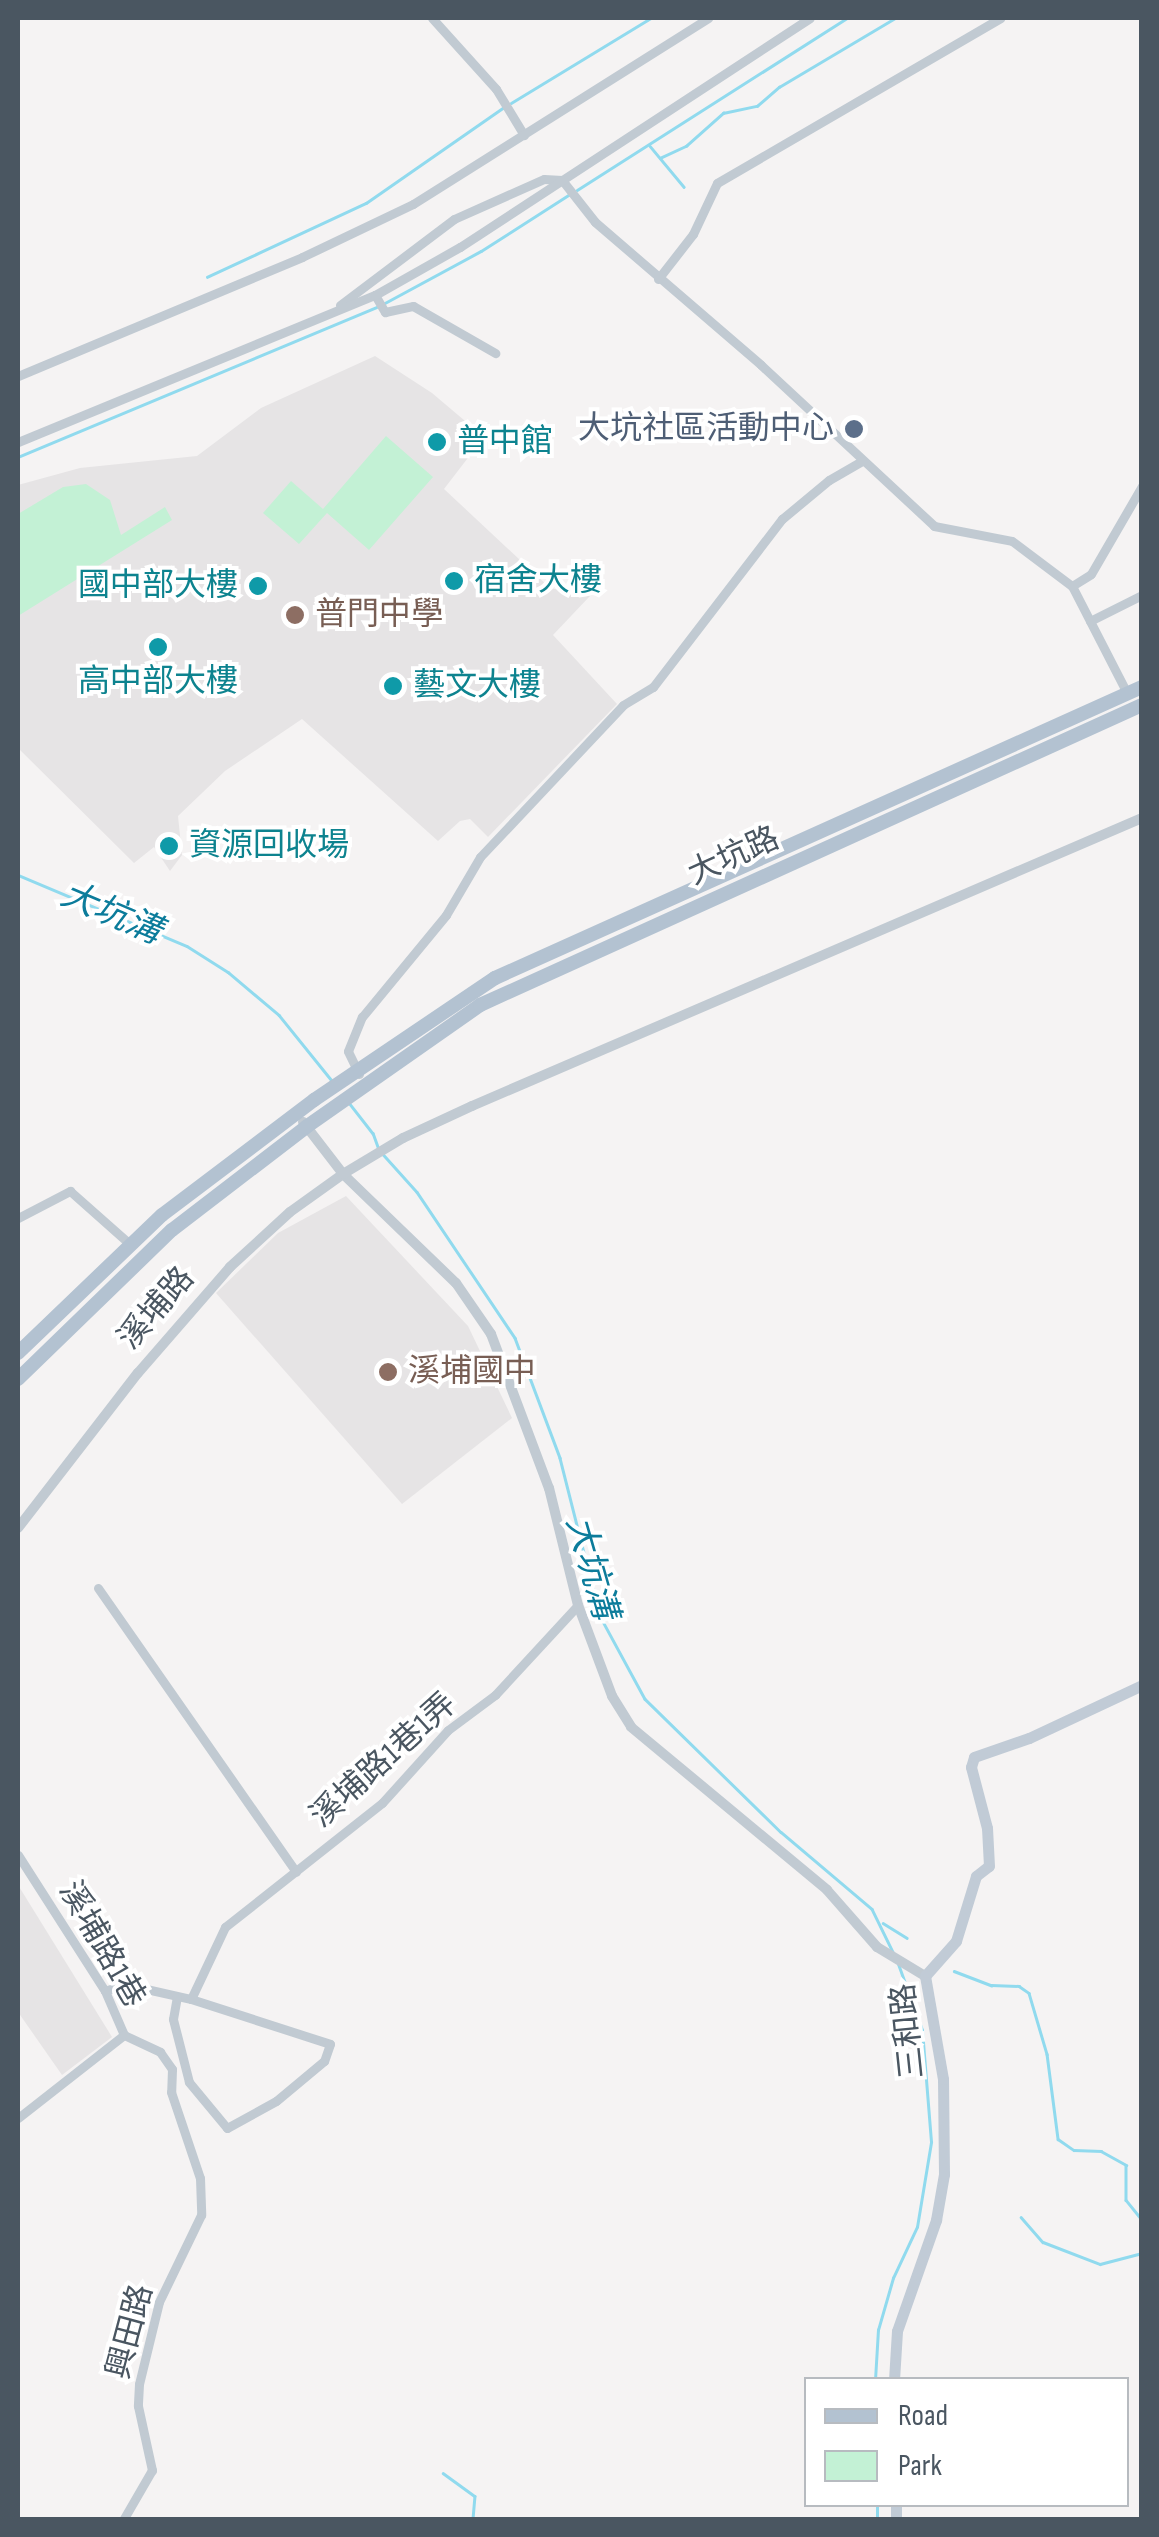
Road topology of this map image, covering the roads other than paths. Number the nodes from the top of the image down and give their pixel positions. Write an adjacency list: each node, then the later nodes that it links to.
1 (432, 18): 5 (street)
2 (708, 18): 5 (street)
3 (810, 18): 6 (street)
4 (1000, 18): 7 (street)
5 (524, 135): 11 (street)
6 (562, 180): 7 (street, 大坑路); 8 (street); 9 (street)
7 (658, 280): 13 (street, 大坑路)
8 (375, 295): 9 (street); 10 (street)
9 (330, 313): 12 (street)
10 (495, 352)
11 (18, 376)
12 (18, 442)
13 (862, 461): 15 (street, 大坑路); 21 (street)
14 (1142, 486): 15 (street)
15 (1072, 586): 17 (street, 大坑路)
16 (1142, 595): 17 (street)
17 (1090, 621): 18 (street, 大坑路)
18 (1134, 690): 19 (main road, 大坑路); 21 (main road, 大坑路)
19 (1140, 708): 22 (main road, 大坑路)
20 (1142, 818): 27 (street, 溪埔路)
21 (353, 1073): 22 (street); 23 (main road, 大坑路)
22 (363, 1087): 25 (main road, 大坑路)
23 (314, 1100): 24 (main road, 溪埔路)
24 (296, 1113): 26 (street); 29 (main road, 溪埔路)
25 (323, 1114): 26 (main road, 溪埔路)
26 (306, 1126): 27 (street); 31 (main road, 溪埔路)
27 (343, 1174): 32 (street, 溪埔路); 34 (street)
28 (18, 1218): 29 (street)
29 (130, 1244): 30 (main road, 溪埔路)
30 (18, 1353)
31 (18, 1379)
32 (18, 1528)
33 (98, 1588): 37 (street)
34 (578, 1604): 37 (street, 溪埔路1巷1弄); 38 (street)
35 (1142, 1685): 38 (main road, 三和路)
36 (18, 1854): 39 (street, 溪埔路1巷)
37 (296, 1872): 41 (street, 溪埔路1巷1弄)
38 (924, 1976): 45 (main road, 三和路)
39 (105, 1991): 40 (street); 42 (street, 溪埔路1巷)
40 (177, 1997): 41 (street); 41 (street)
41 (191, 1999)
42 (124, 2035): 43 (street); 44 (street, 溪埔路1巷)
43 (18, 2118)
44 (201, 2215): 46 (street, 興田路)
45 (894, 2377)
46 (123, 2520)

